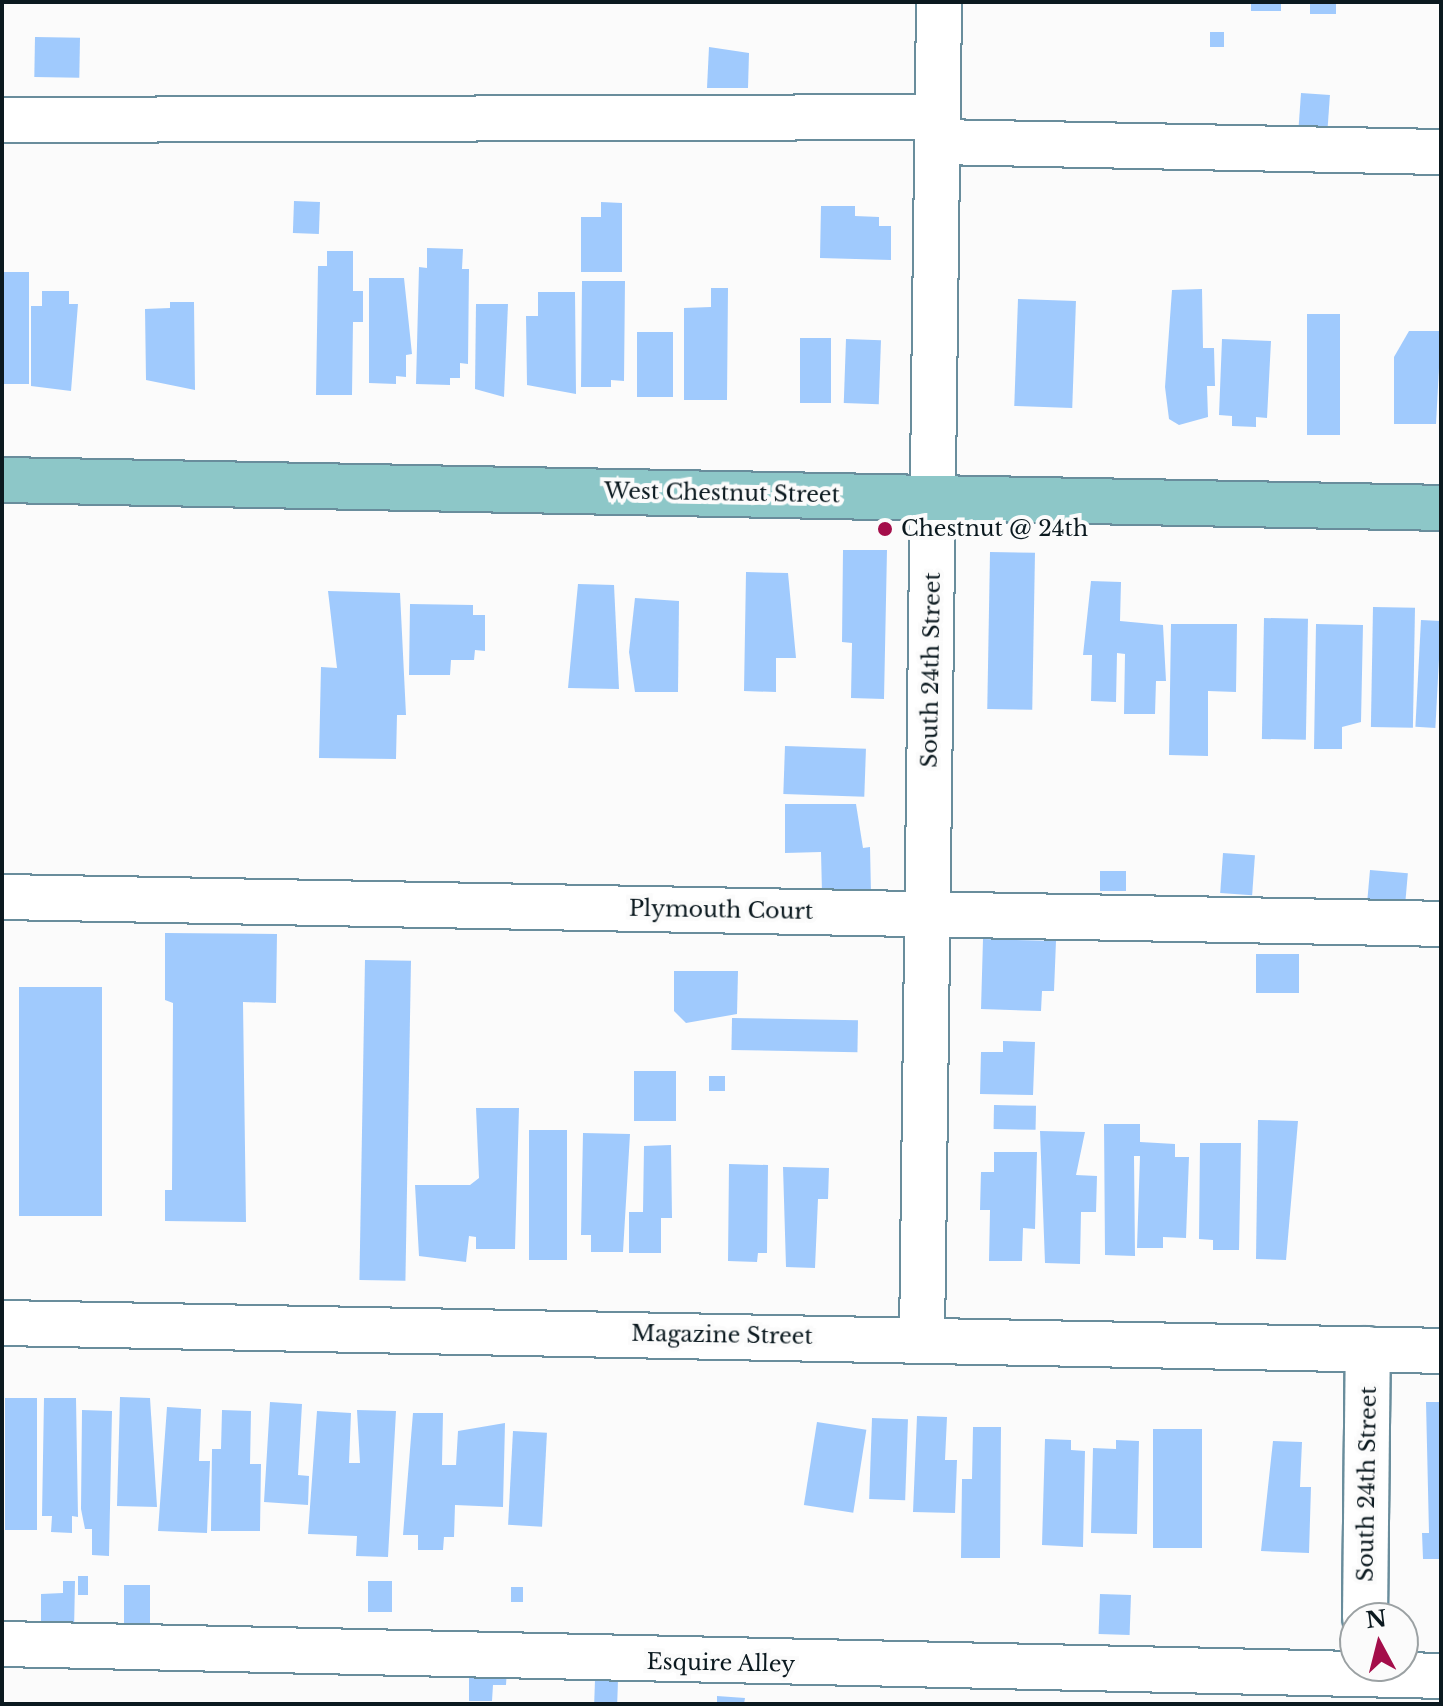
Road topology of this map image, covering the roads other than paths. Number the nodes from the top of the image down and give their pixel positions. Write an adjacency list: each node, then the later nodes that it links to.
1 (939, 2): 3 (street, South 24th Street)
2 (2, 120): 3 (street)
3 (938, 130): 4 (street); 6 (street, South 24th Street)
4 (1441, 152)
5 (2, 480): 6 (main road, West Chestnut Street)
6 (933, 497): 7 (main road, West Chestnut Street); 9 (street, South 24th Street)
7 (1441, 508)
8 (2, 897): 9 (street, Plymouth Court)
9 (928, 914): 10 (street, Plymouth Court); 12 (street, South 24th Street)
10 (1441, 924)
11 (2, 1323): 12 (street, Magazine Street)
12 (922, 1339): 13 (street, Magazine Street)
13 (1368, 1349): 14 (street, Magazine Street); 15 (street, South 24th Street)
14 (1441, 1351)
15 (1365, 1602)
16 (2, 1644): 19 (street, Esquire Alley)
17 (1441, 1676): 18 (street, Esquire Alley)
18 (1419, 1678)
19 (1339, 1681)

